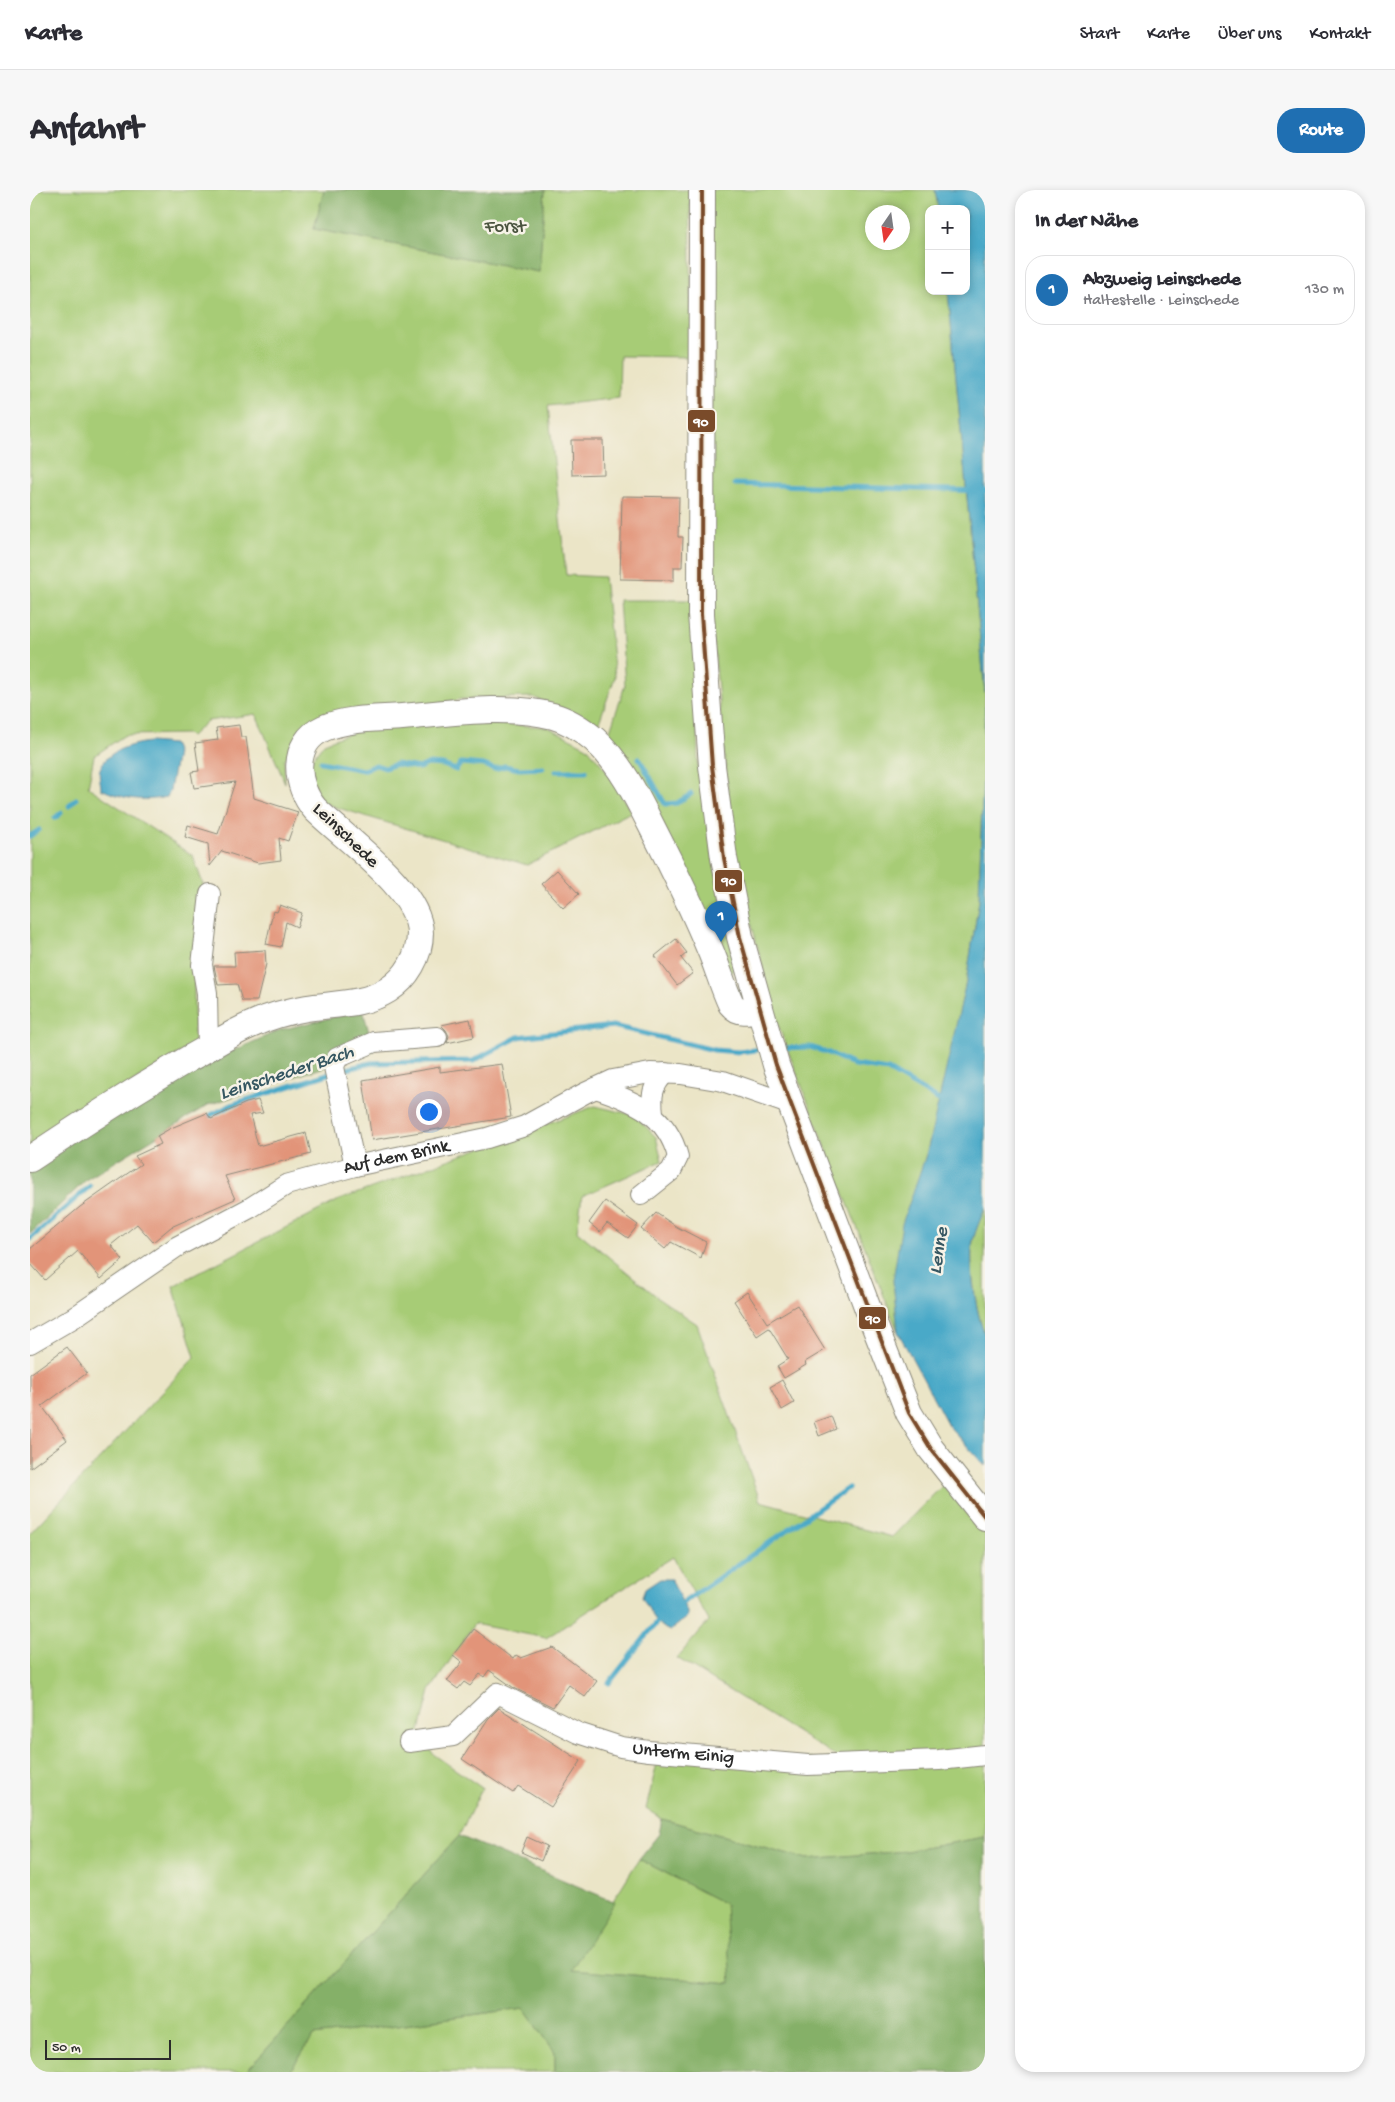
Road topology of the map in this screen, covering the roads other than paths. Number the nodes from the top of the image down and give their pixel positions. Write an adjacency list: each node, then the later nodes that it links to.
1 (702, 190): 3 (main road)
2 (210, 894): 5 (street)
3 (760, 1008): 5 (main road, Leinschede); 8 (main road)
4 (437, 1037): 11 (street)
5 (208, 1048): 10 (main road, Leinschede)
6 (665, 1073): 7 (street, Auf dem Brink); 8 (street, Auf dem Brink); 9 (street)
7 (596, 1088): 9 (street); 11 (street, Auf dem Brink)
8 (792, 1105): 14 (main road)
9 (653, 1114): 12 (street)
10 (30, 1159)
11 (355, 1166): 13 (street, Auf dem Brink)
12 (641, 1195)
13 (30, 1343)
14 (985, 1517)
15 (409, 1742): 16 (street, Unterm Einig)
16 (985, 1755)

